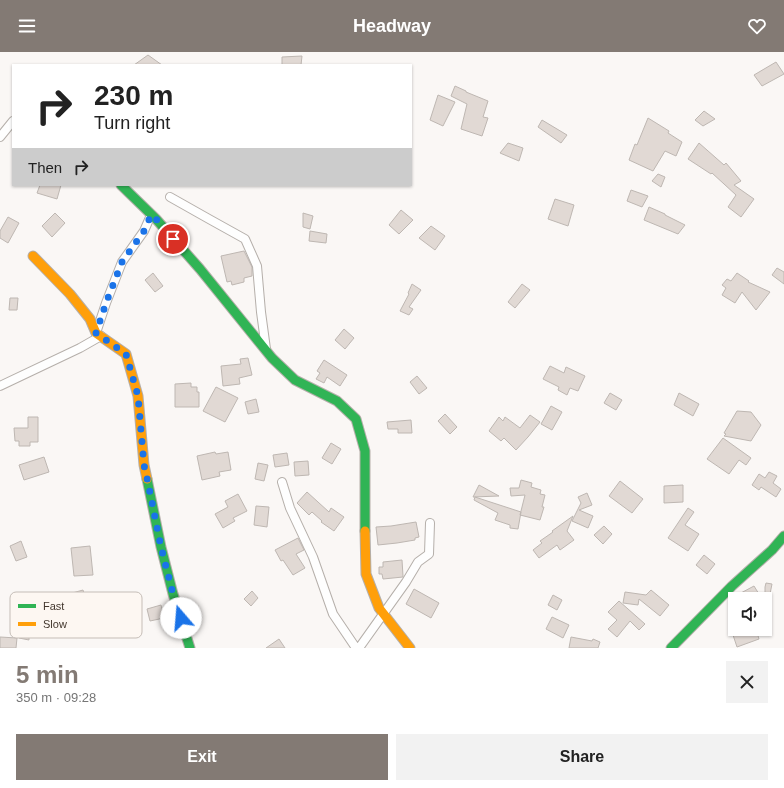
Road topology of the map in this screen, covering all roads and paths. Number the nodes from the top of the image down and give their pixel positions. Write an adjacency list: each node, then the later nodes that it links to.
1 (12, 122): 2 (street)
2 (0, 137)
3 (122, 186): 5 (street)
4 (170, 197): 8 (street)
5 (151, 215): 7 (street); 8 (street)
6 (33, 256): 7 (street)
7 (98, 334): 9 (street); 14 (street)
8 (266, 352): 13 (street)
9 (0, 386)
10 (282, 482): 15 (street)
11 (430, 523): 13 (street)
12 (784, 536): 18 (street)
13 (383, 613): 16 (street); 17 (street)
14 (190, 648)
15 (356, 648)
16 (359, 648)
17 (410, 648)
18 (671, 648)

